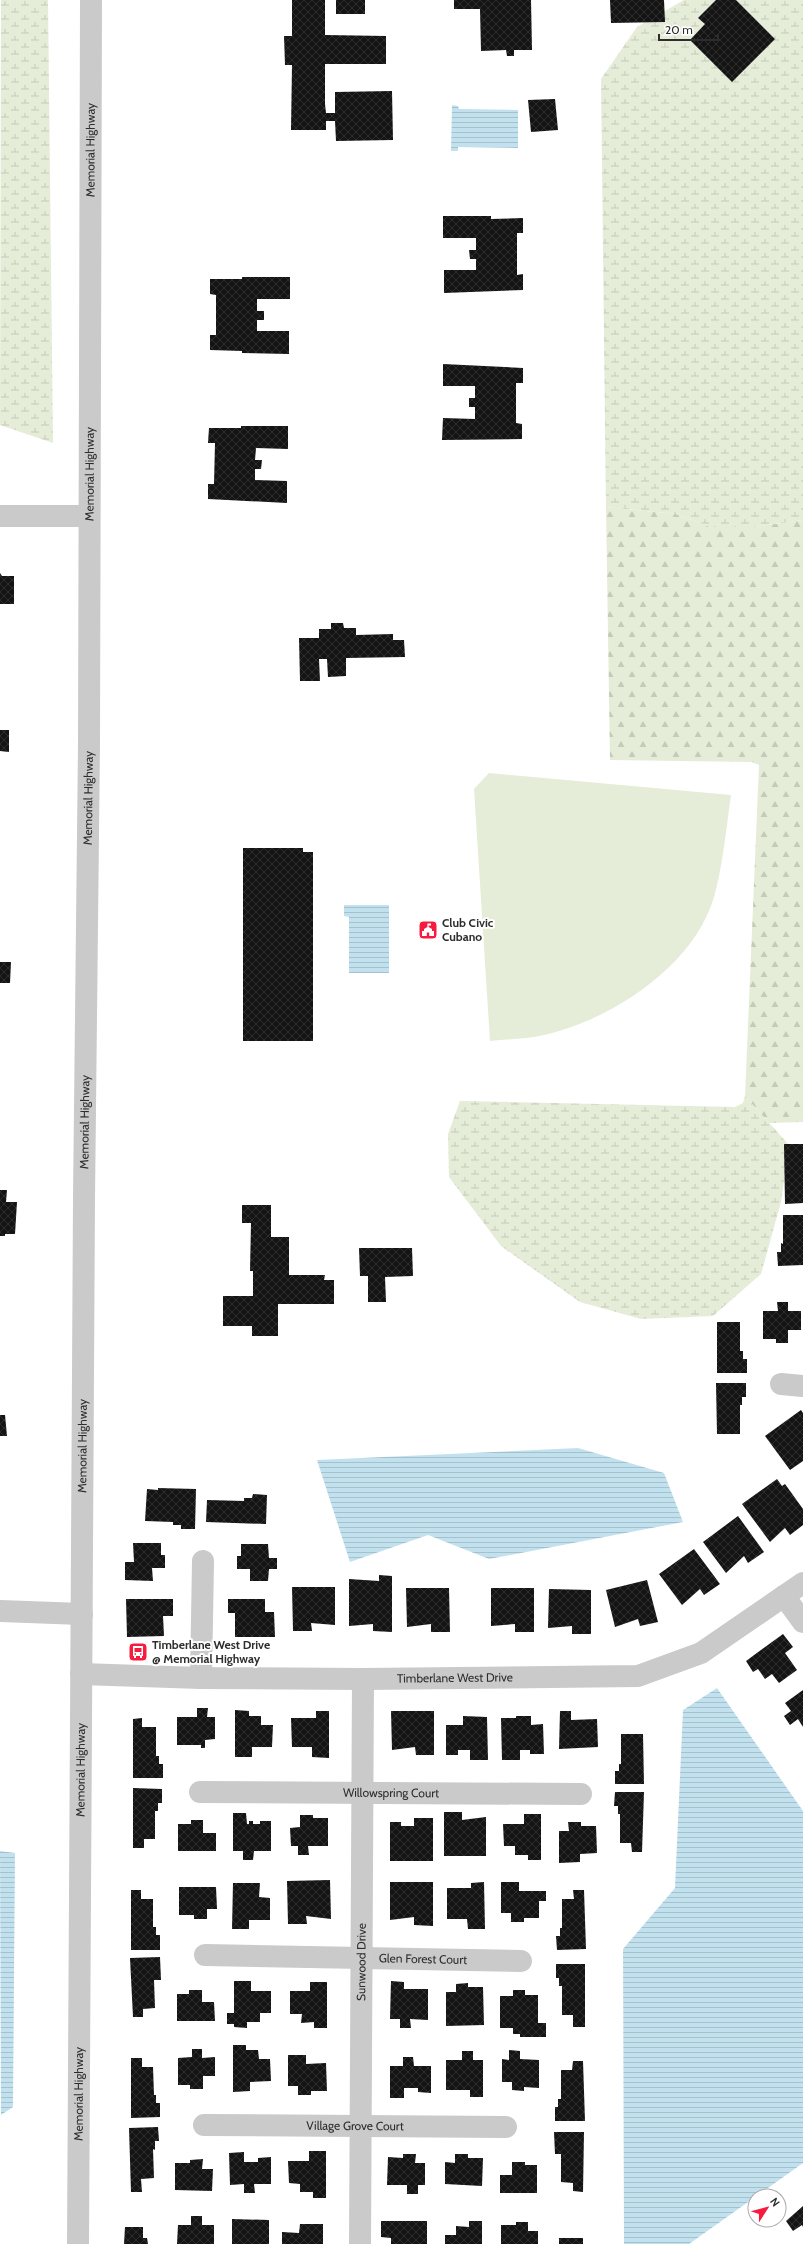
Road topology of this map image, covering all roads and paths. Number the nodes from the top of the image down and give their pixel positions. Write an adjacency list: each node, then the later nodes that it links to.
1 (91, 0): 3 (street, Memorial Highway)
2 (0, 516): 3 (street)
3 (89, 516): 10 (street, Memorial Highway)
4 (782, 1384): 5 (street)
5 (803, 1386)
6 (203, 1560): 13 (street)
7 (803, 1583): 8 (street, Timberlane West Drive)
8 (784, 1596): 11 (street); 14 (street, Timberlane West Drive)
9 (0, 1611): 10 (street)
10 (82, 1614): 12 (street, Memorial Highway)
11 (803, 1622)
12 (81, 1674): 13 (street, Timberlane West Drive); 24 (street, Memorial Highway)
13 (201, 1678): 14 (street, Timberlane West Drive)
14 (364, 1679): 16 (street, Sunwood Drive)
15 (200, 1792): 16 (street, Willowspring Court)
16 (363, 1793): 17 (street, Willowspring Court); 19 (street, Sunwood Drive)
17 (581, 1794)
18 (205, 1955): 19 (street, Glen Forest Court)
19 (362, 1959): 20 (street, Glen Forest Court); 22 (street, Sunwood Drive)
20 (521, 1960)
21 (204, 2125): 22 (street, Village Grove Court)
22 (361, 2126): 23 (street, Village Grove Court); 25 (street, Sunwood Drive)
23 (506, 2127)
24 (78, 2244)
25 (360, 2244)

